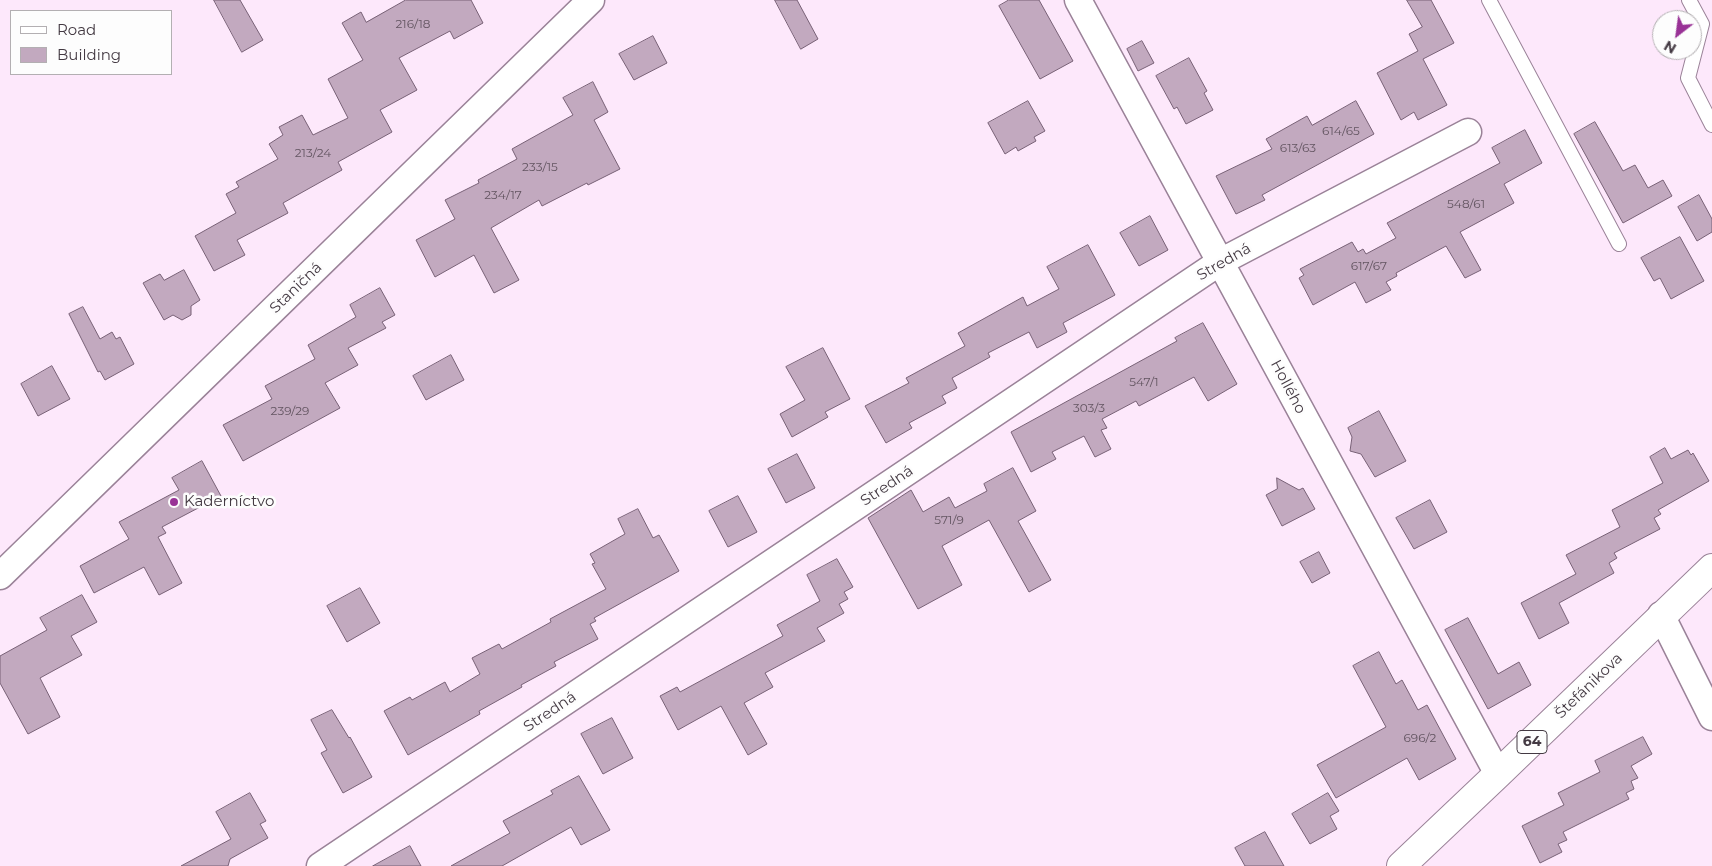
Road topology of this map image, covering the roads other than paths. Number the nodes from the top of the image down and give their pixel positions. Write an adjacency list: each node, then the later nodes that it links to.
1 (591, 0): 10 (street, Staničná)
2 (1078, 0): 8 (street, Hollého)
3 (1489, 0): 7 (lane)
4 (1689, 0): 5 (lane)
5 (1712, 125)
6 (1468, 132): 8 (street, Stredná)
7 (1619, 244)
8 (1220, 262): 13 (street, Hollého); 14 (street, Stredná)
9 (1712, 568): 11 (main road, Štefánikova / 64)
10 (0, 576)
11 (1662, 615): 12 (street); 13 (main road, Štefánikova / 64)
12 (1712, 717)
13 (1498, 774): 15 (main road, Štefánikova / 64)
14 (320, 866)
15 (1401, 866)

